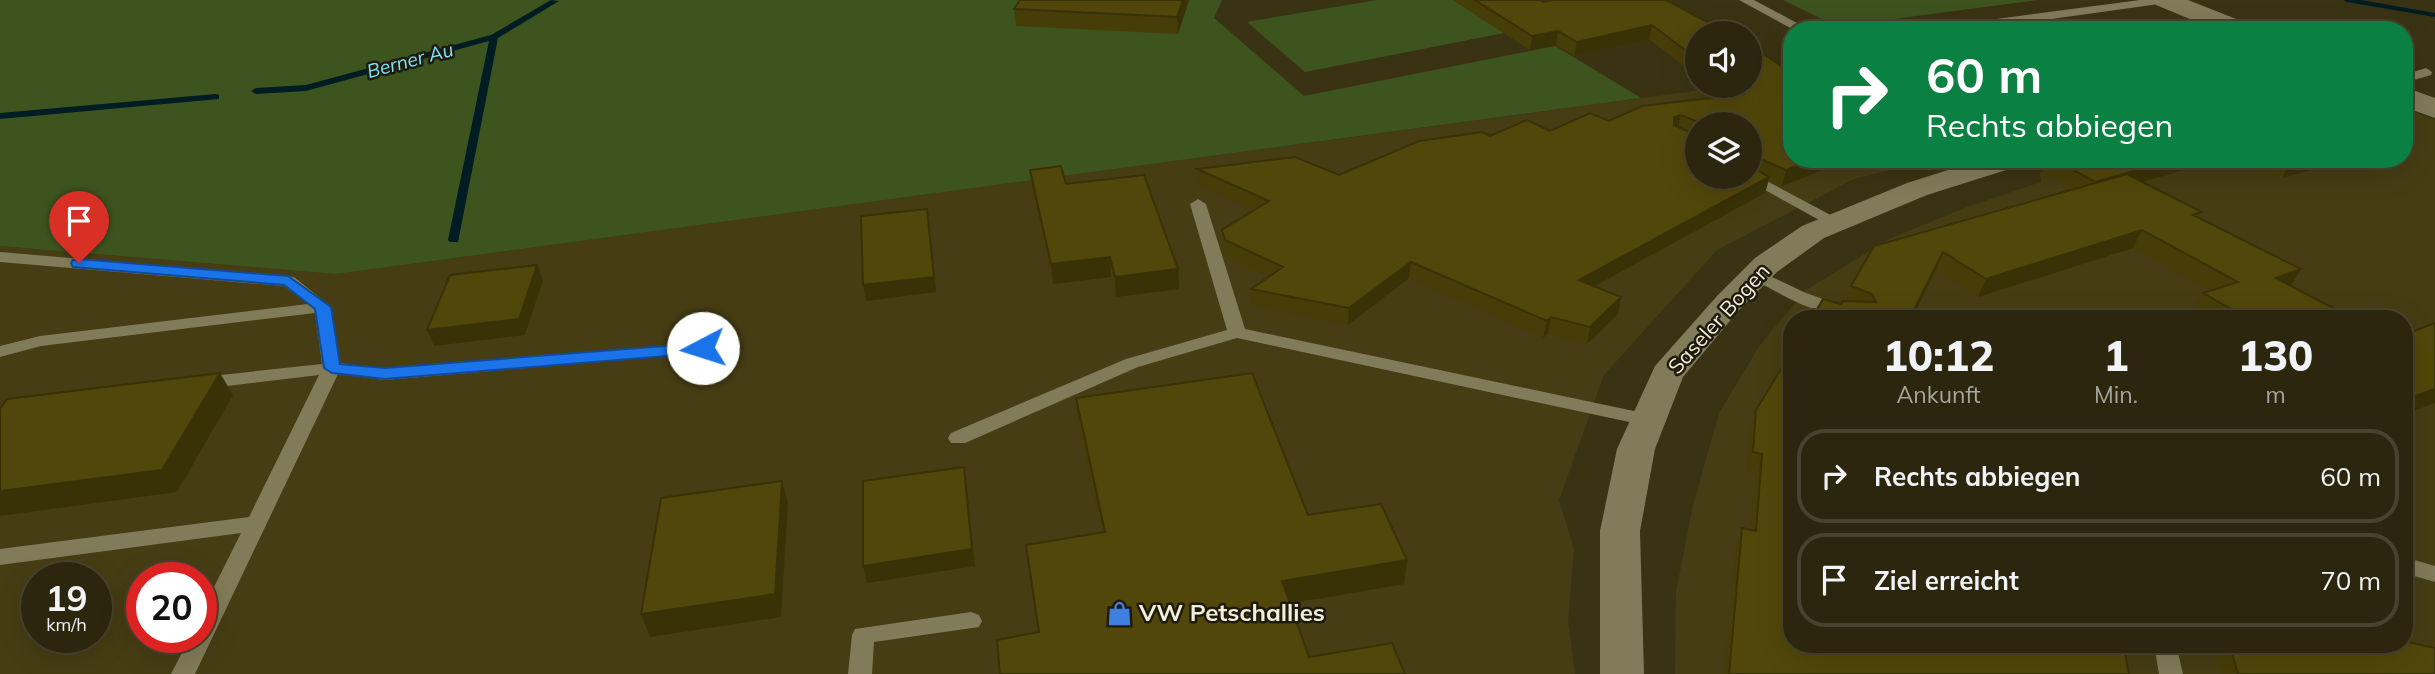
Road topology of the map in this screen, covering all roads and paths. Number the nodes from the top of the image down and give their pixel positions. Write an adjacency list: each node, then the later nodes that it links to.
1 (1745, 0): 3 (lane)
2 (2165, 0): 4 (lane); 5 (street)
3 (1786, 21)
4 (2010, 21)
5 (2218, 21)
6 (2426, 72): 7 (lane)
7 (2413, 76)
8 (2413, 100): 9 (street)
9 (2435, 109)
10 (1983, 168): 13 (street, Saseler Bogen)
11 (1762, 183): 13 (lane)
12 (1198, 204): 18 (lane)
13 (1835, 223): 15 (street, Saseler Bogen)
14 (0, 257): 16 (lane)
15 (1757, 275): 17 (lane); 23 (street, Saseler Bogen)
16 (323, 307): 20 (lane); 21 (lane)
17 (1837, 310)
18 (1237, 332): 23 (lane); 24 (lane)
19 (703, 348): 21 (lane)
20 (0, 352)
21 (332, 368): 22 (lane); 25 (lane)
22 (180, 385)
23 (1648, 419): 35 (street, Saseler Bogen)
24 (958, 438)
25 (257, 523): 26 (lane); 29 (lane)
26 (0, 557)
27 (2413, 568): 28 (lane)
28 (2435, 574)
29 (217, 604)
30 (971, 621): 34 (lane)
31 (193, 653): 33 (lane)
32 (2167, 653): 36 (lane)
33 (183, 674)
34 (860, 674)
35 (1622, 674)
36 (2171, 674)

